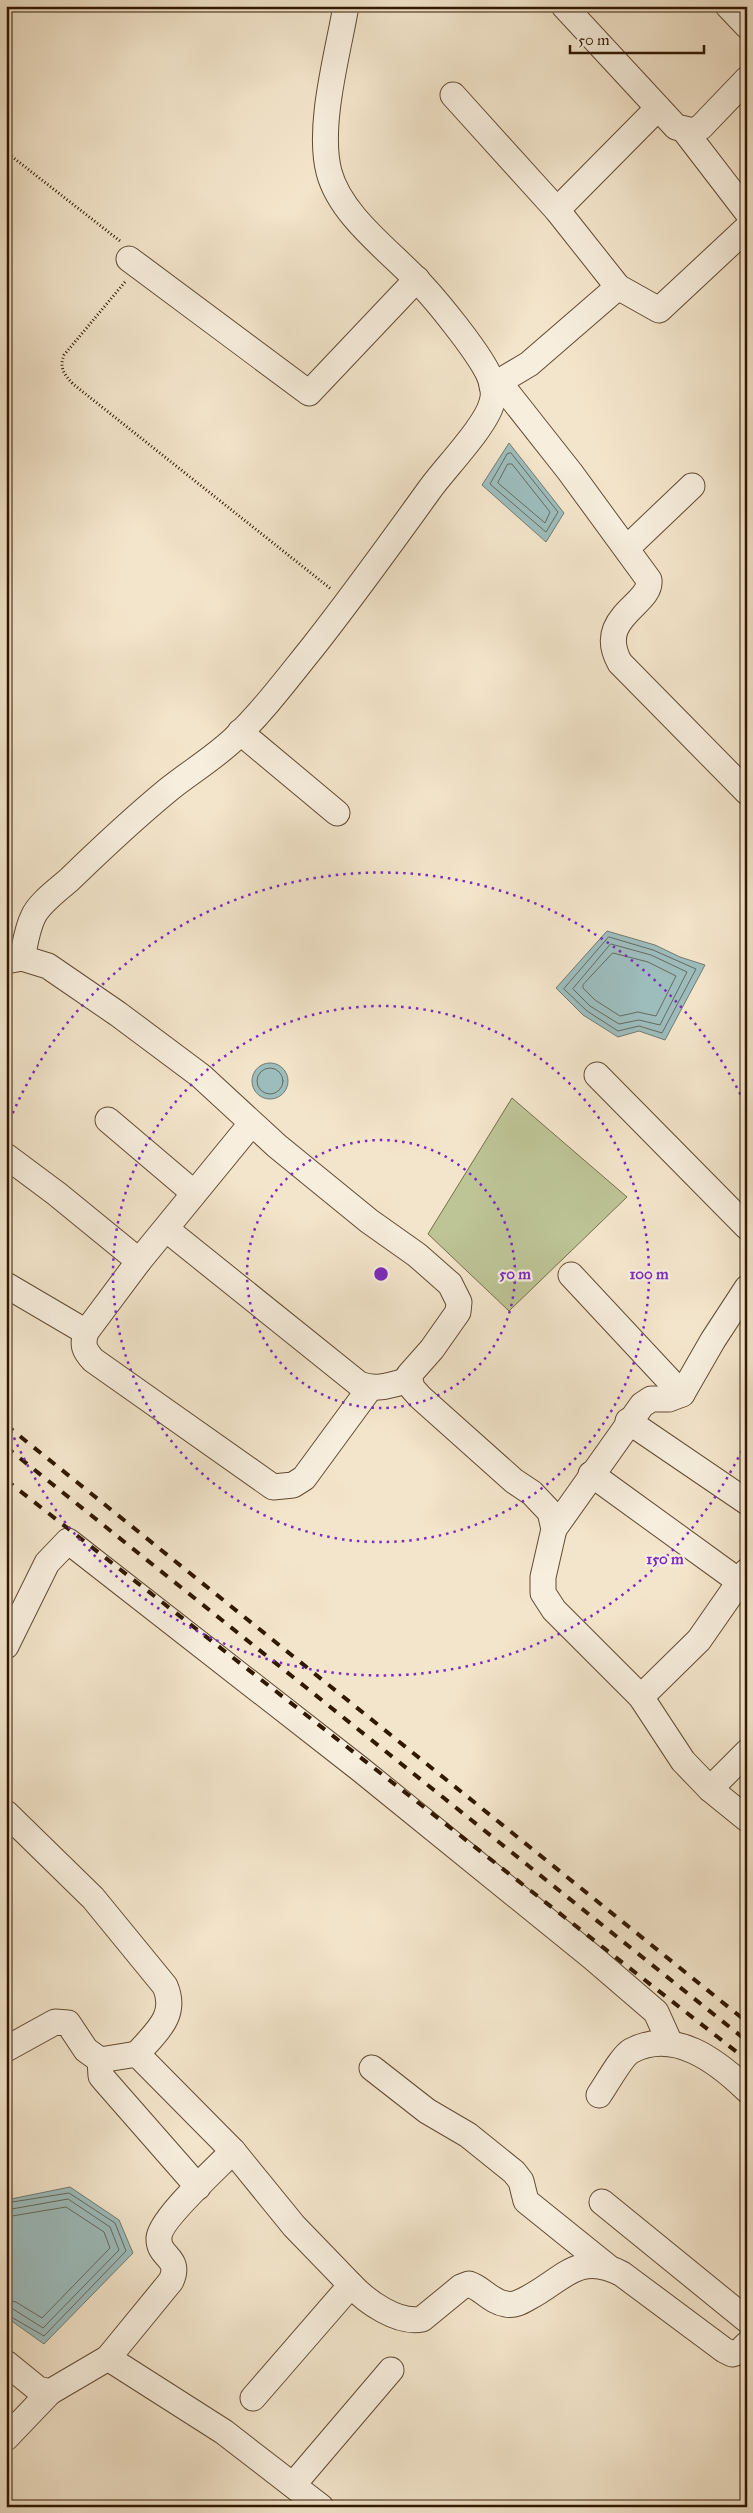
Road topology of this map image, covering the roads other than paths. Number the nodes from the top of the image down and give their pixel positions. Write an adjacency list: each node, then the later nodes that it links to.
1 (346, 6): 13 (street)
2 (564, 6): 7 (street)
3 (728, 6): 4 (street)
4 (747, 26)
5 (747, 79): 8 (street)
6 (452, 94): 9 (street)
7 (658, 108): 8 (street); 9 (street)
8 (684, 130): 10 (street)
9 (557, 210): 14 (street)
10 (747, 212)
11 (747, 228): 14 (street)
12 (128, 259): 13 (street)
13 (417, 279): 15 (street)
14 (618, 287): 15 (street)
15 (496, 384): 17 (street); 18 (street)
16 (692, 486): 17 (street)
17 (627, 548): 19 (street)
18 (240, 732): 20 (street); 21 (street)
19 (747, 792)
20 (337, 814)
21 (14, 959): 24 (street)
22 (597, 1075): 27 (street)
23 (108, 1120): 26 (street)
24 (251, 1124): 26 (street); 34 (street)
25 (6, 1156): 29 (street)
26 (194, 1193): 28 (street)
27 (747, 1227)
28 (166, 1229): 29 (street); 35 (street)
29 (139, 1261): 33 (street)
30 (571, 1274): 36 (street)
31 (6, 1285): 33 (street)
32 (747, 1288): 36 (street)
33 (86, 1332): 35 (street)
34 (409, 1380): 35 (street); 40 (street)
35 (370, 1388)
36 (682, 1394): 37 (street)
37 (628, 1421): 38 (street); 39 (street)
38 (592, 1474): 40 (street); 41 (street)
39 (747, 1502)
40 (554, 1529): 43 (street)
41 (743, 1576): 43 (street)
42 (6, 1646): 48 (street)
43 (641, 1697): 45 (street)
44 (747, 1752): 45 (street)
45 (710, 1789): 47 (street)
46 (6, 1813): 50 (street)
47 (747, 1819)
48 (670, 2043): 53 (street); 54 (street)
49 (6, 2049): 51 (street)
50 (138, 2054): 51 (street); 55 (street)
51 (100, 2060): 56 (street)
52 (372, 2068): 58 (street)
53 (747, 2090)
54 (599, 2095)
55 (233, 2151): 56 (street); 59 (street)
56 (198, 2187): 62 (street)
57 (602, 2202): 60 (street)
58 (608, 2267): 59 (street); 61 (street)
59 (351, 2285): 66 (street)
60 (747, 2320)
61 (747, 2344)
62 (108, 2358): 65 (street); 68 (street)
63 (6, 2363): 65 (street)
64 (391, 2370): 68 (street)
65 (50, 2392): 67 (street)
66 (253, 2398)
67 (6, 2438)
68 (293, 2485): 69 (street)
69 (321, 2507)

